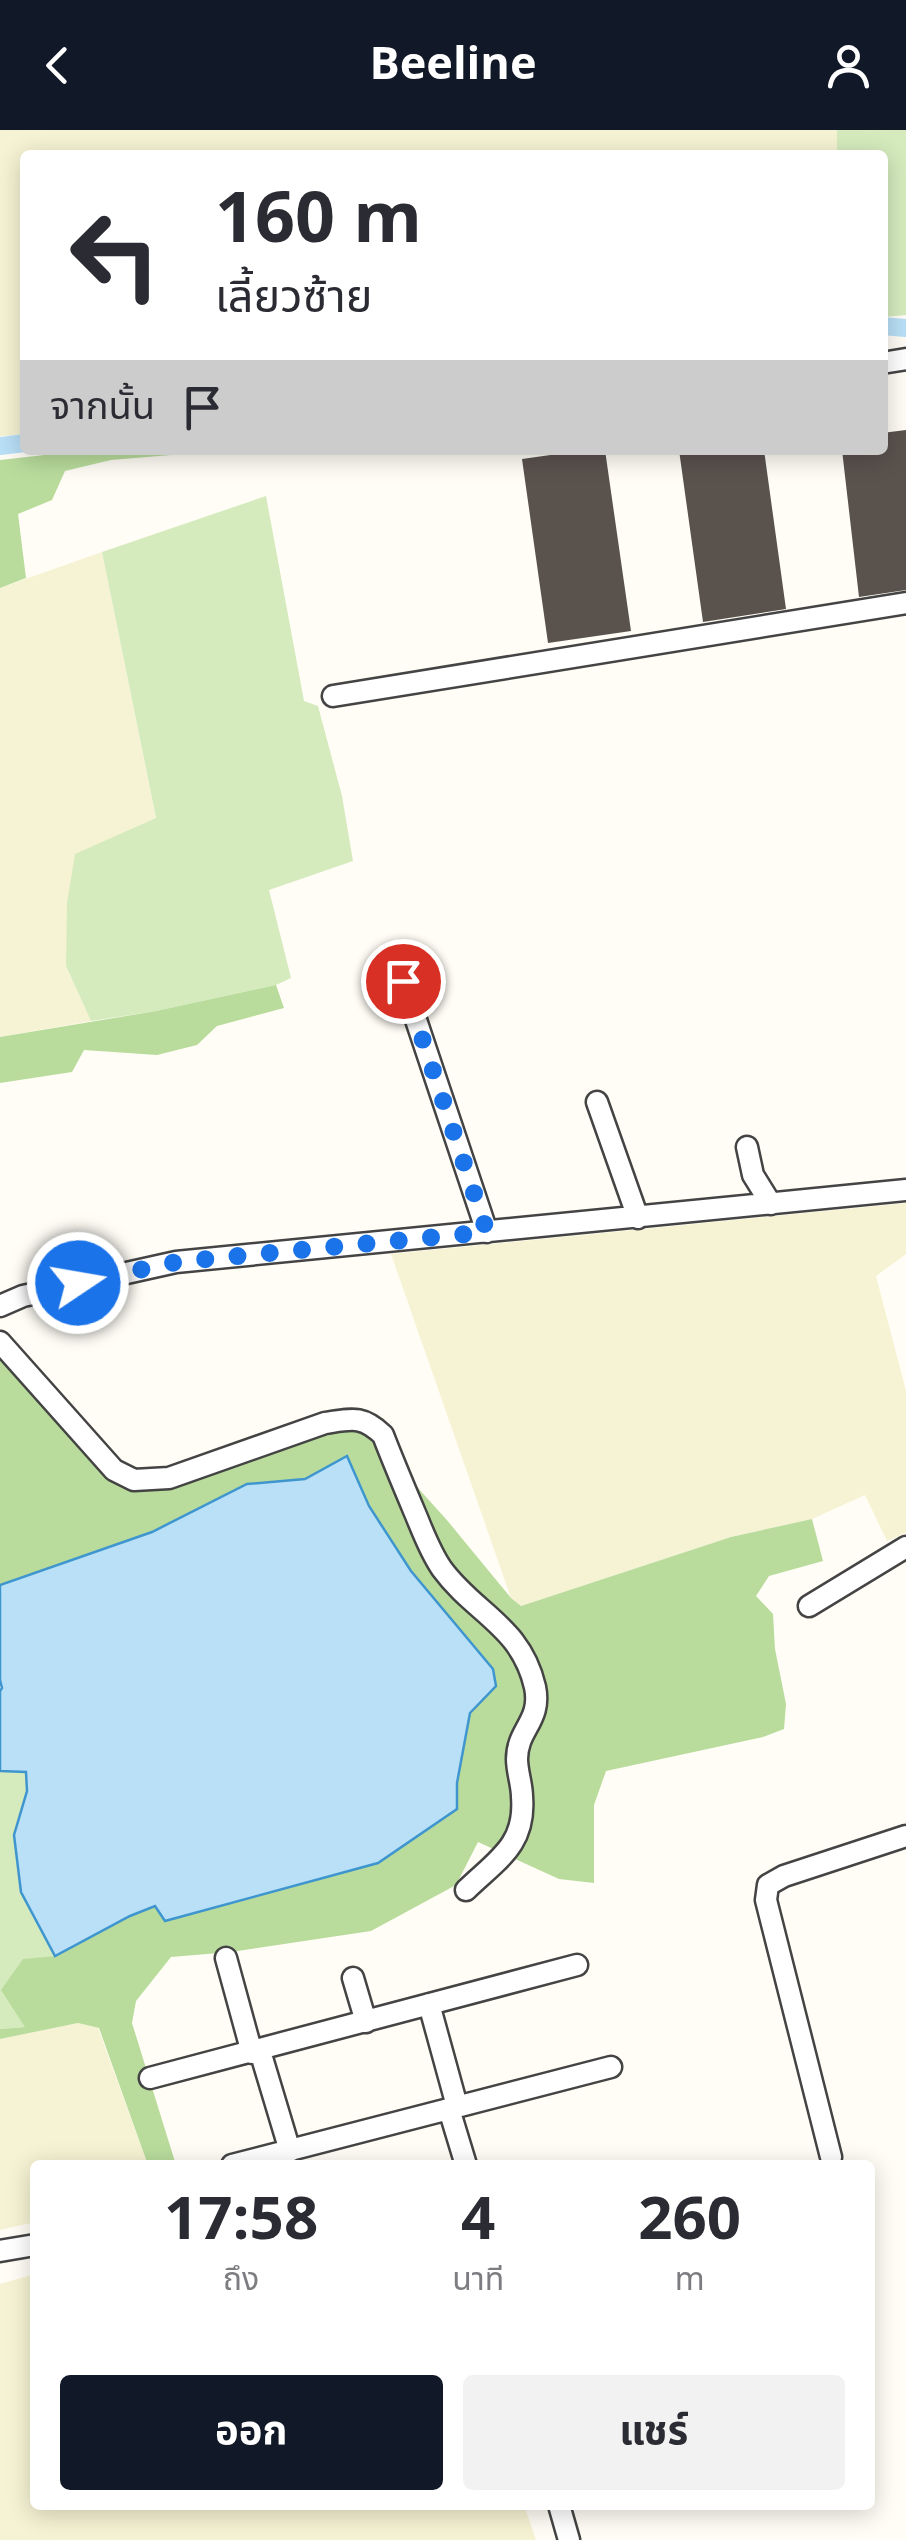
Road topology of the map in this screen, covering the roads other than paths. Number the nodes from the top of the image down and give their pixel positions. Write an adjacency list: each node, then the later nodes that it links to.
1 (906, 603): 2 (street)
2 (333, 696)
3 (403, 981): 9 (street)
4 (598, 1102): 8 (street)
5 (747, 1147): 7 (street)
6 (906, 1190): 7 (street)
7 (771, 1204): 8 (street)
8 (638, 1218): 9 (street)
9 (487, 1232): 10 (street)
10 (0, 1306)
11 (0, 1342): 15 (street)
12 (906, 1548): 13 (street)
13 (809, 1606)
14 (906, 1836): 26 (street)
15 (466, 1890)
16 (226, 1958): 21 (street)
17 (576, 1965): 19 (street)
18 (353, 1978): 20 (street)
19 (429, 2004): 20 (street); 24 (street)
20 (366, 2022): 21 (street)
21 (256, 2052): 23 (street); 25 (street)
22 (611, 2067): 24 (street)
23 (150, 2078)
24 (453, 2108): 25 (street); 28 (street)
25 (290, 2151): 27 (street)
26 (832, 2157)
27 (253, 2160)
28 (465, 2160)
29 (30, 2245): 30 (street)
30 (0, 2250)
31 (561, 2510): 32 (street)
32 (569, 2540)

